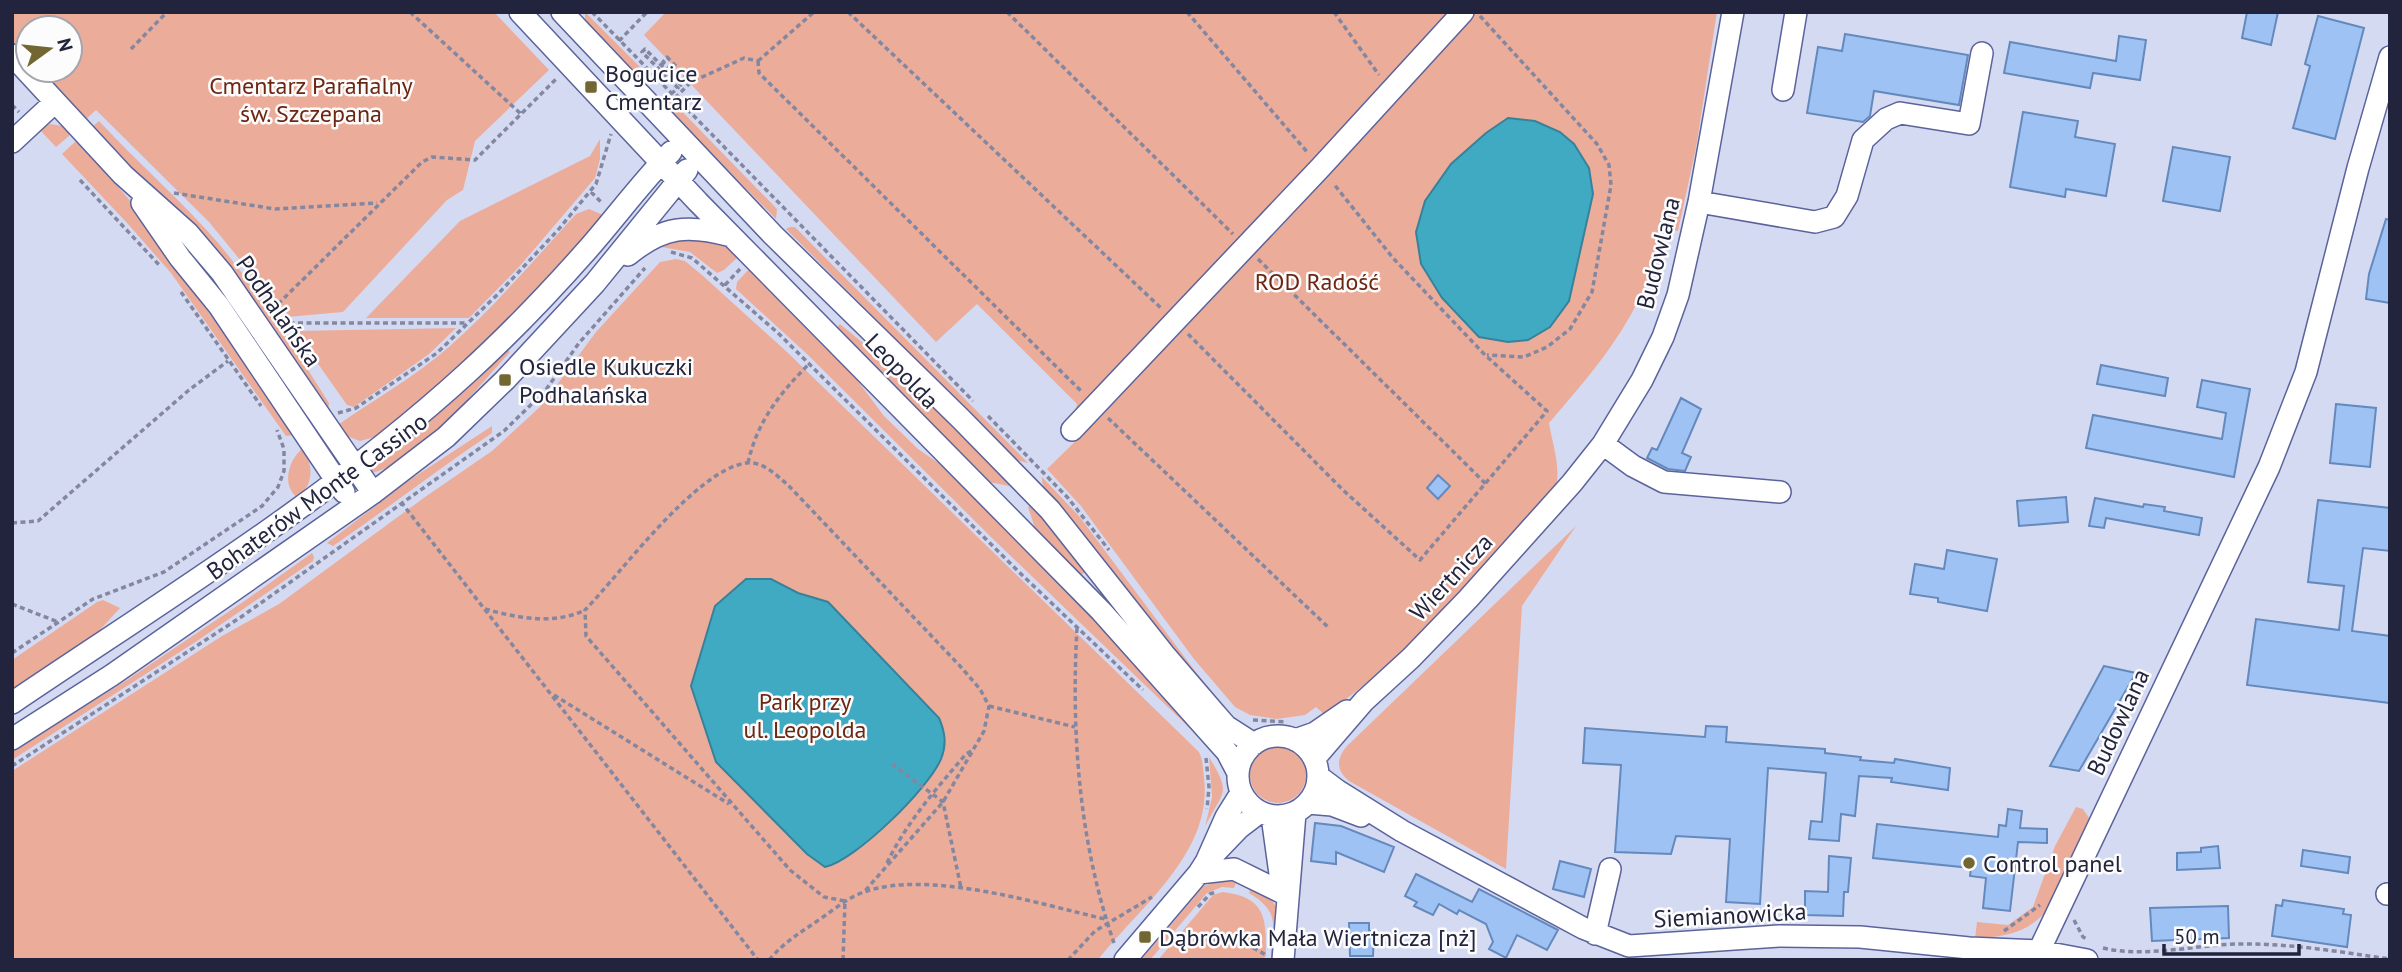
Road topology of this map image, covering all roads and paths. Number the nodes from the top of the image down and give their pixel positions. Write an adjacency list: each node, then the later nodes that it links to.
1 (167, 12): 16 (path)
2 (410, 12): 27 (path)
3 (520, 12): 32 (street, Leopolda)
4 (592, 12): 15 (path)
5 (647, 12): 15 (path)
6 (814, 12): 20 (path)
7 (848, 12): 51 (path)
8 (1187, 12): 33 (path)
9 (1334, 12): 24 (path)
10 (1463, 12): 24 (street)
11 (1477, 12): 54 (path)
12 (1733, 12): 39 (street, Budowlana)
13 (1796, 12): 23 (street)
14 (566, 13): 28 (street, Leopolda)
15 (619, 41): 25 (path)
16 (131, 49)
17 (1982, 52): 39 (street)
18 (12, 55): 26 (street, Podhalańska)
19 (2390, 57): 122 (street, Budowlana)
20 (758, 61): 22 (path); 57 (path)
21 (556, 79): 27 (path)
22 (691, 82): 25 (path); 25 (path)
23 (1783, 90)
24 (1391, 91): 33 (street)
25 (673, 96): 42 (path)
26 (55, 102): 30 (street); 34 (street, Podhalańska)
27 (521, 114): 40 (path)
28 (682, 140): 31 (street, Leopolda); 32 (street, Bohaterów Monte Cassino)
29 (608, 141): 37 (path)
30 (12, 142)
31 (698, 158): 36 (street, Bohaterów Monte Cassino); 66 (street, Leopolda)
32 (661, 162): 36 (street, Leopolda); 64 (street, Bohaterów Monte Cassino)
33 (1321, 167): 51 (street); 54 (path)
34 (123, 175): 64 (street, Podhalańska); 65 (street, Podhalańska)
35 (80, 180): 46 (path)
36 (677, 180): 43 (street, Leopolda); 47 (street, Bohaterów Monte Cassino)
37 (590, 192): 41 (path); 53 (path)
38 (174, 193): 40 (path)
39 (1699, 202): 62 (street, Budowlana)
40 (379, 203): 50 (path)
41 (609, 209)
42 (790, 217)
43 (733, 236): 47 (street); 72 (street, Leopolda)
44 (664, 253): 48 (path)
45 (745, 264): 48 (path)
46 (167, 275)
47 (595, 283): 69 (street, Bohaterów Monte Cassino)
48 (724, 285): 56 (path)
49 (177, 287): 55 (path)
50 (272, 310)
51 (1175, 321): 54 (path); 57 (street)
52 (281, 323): 53 (path)
53 (469, 323): 59 (path)
54 (1485, 355)
55 (229, 360): 58 (path); 73 (path)
56 (810, 363): 63 (path); 78 (path)
57 (1095, 405): 61 (street); 79 (path)
58 (268, 416)
59 (330, 418)
60 (273, 424): 77 (path)
61 (1072, 430)
62 (1603, 444): 67 (street, Budowlana); 68 (street)
63 (748, 463): 76 (path); 85 (path)
64 (354, 467): 65 (street, Bohaterów Monte Cassino); 69 (street, Podhalańska)
65 (336, 481): 71 (street, Podhalańska); 84 (street, Bohaterów Monte Cassino)
66 (1024, 483): 72 (street); 90 (street, Leopolda)
67 (1572, 483): 83 (street, Wiertnicza)
68 (1780, 492)
69 (373, 493): 71 (street, Bohaterów Monte Cassino)
70 (401, 502): 75 (path)
71 (352, 506): 89 (street, Bohaterów Monte Cassino)
72 (1000, 507): 95 (street, Leopolda)
73 (12, 523)
74 (12, 604): 77 (path)
75 (483, 608): 76 (path); 81 (path)
76 (585, 610): 98 (path)
77 (58, 622): 80 (path)
78 (1077, 628): 82 (path); 87 (path)
79 (1329, 628)
80 (12, 653)
81 (549, 692): 98 (path); 128 (path)
82 (1151, 697)
83 (1364, 701): 88 (street, Wiertnicza); 94 (street, Wiertnicza)
84 (12, 703)
85 (989, 706): 87 (path); 91 (path)
86 (1244, 717): 88 (path)
87 (1075, 727): 116 (path)
88 (1294, 730): 90 (street); 94 (street)
89 (12, 739)
90 (1254, 744): 95 (street)
91 (975, 749): 96 (path); 97 (path)
92 (1205, 751): 101 (path)
93 (892, 764): 96 (path)
94 (1316, 767): 99 (street); 102 (street, Siemianowicka)
95 (1240, 783): 100 (street); 103 (street)
96 (932, 795): 97 (path); 104 (path)
97 (943, 802): 104 (path); 106 (path)
98 (733, 807): 111 (path)
99 (1302, 808): 100 (street); 102 (street, Siemianowicka); 113 (street)
100 (1266, 814): 103 (street); 110 (street)
101 (1205, 816)
102 (1402, 831): 118 (street, Siemianowicka)
103 (1203, 867): 110 (street); 125 (street)
104 (885, 868): 108 (path)
105 (1610, 869): 118 (street)
106 (961, 888): 108 (path); 116 (path)
107 (1225, 889): 114 (path)
108 (864, 891): 111 (path)
109 (1161, 892): 116 (path)
110 (1283, 892): 113 (street)
111 (845, 901): 129 (path); 130 (path)
112 (2045, 903): 119 (path)
113 (1287, 914): 126 (street)
114 (1191, 915)
115 (2072, 916): 127 (path)
116 (1106, 921): 125 (path); 131 (path)
117 (1177, 931): 120 (path)
118 (1595, 934): 123 (street, Siemianowicka)
119 (1994, 939)
120 (1170, 940): 121 (path); 126 (path)
121 (1162, 950)
122 (2039, 951): 124 (street, Siemianowicka); 132 (street, Siemianowicka)
123 (1627, 953): 124 (street, Siemianowicka)
124 (1968, 954)
125 (1121, 956)
126 (1272, 956)
127 (2390, 959)
128 (758, 960)
129 (769, 960)
130 (843, 960)
131 (1068, 960)
132 (2087, 960)

